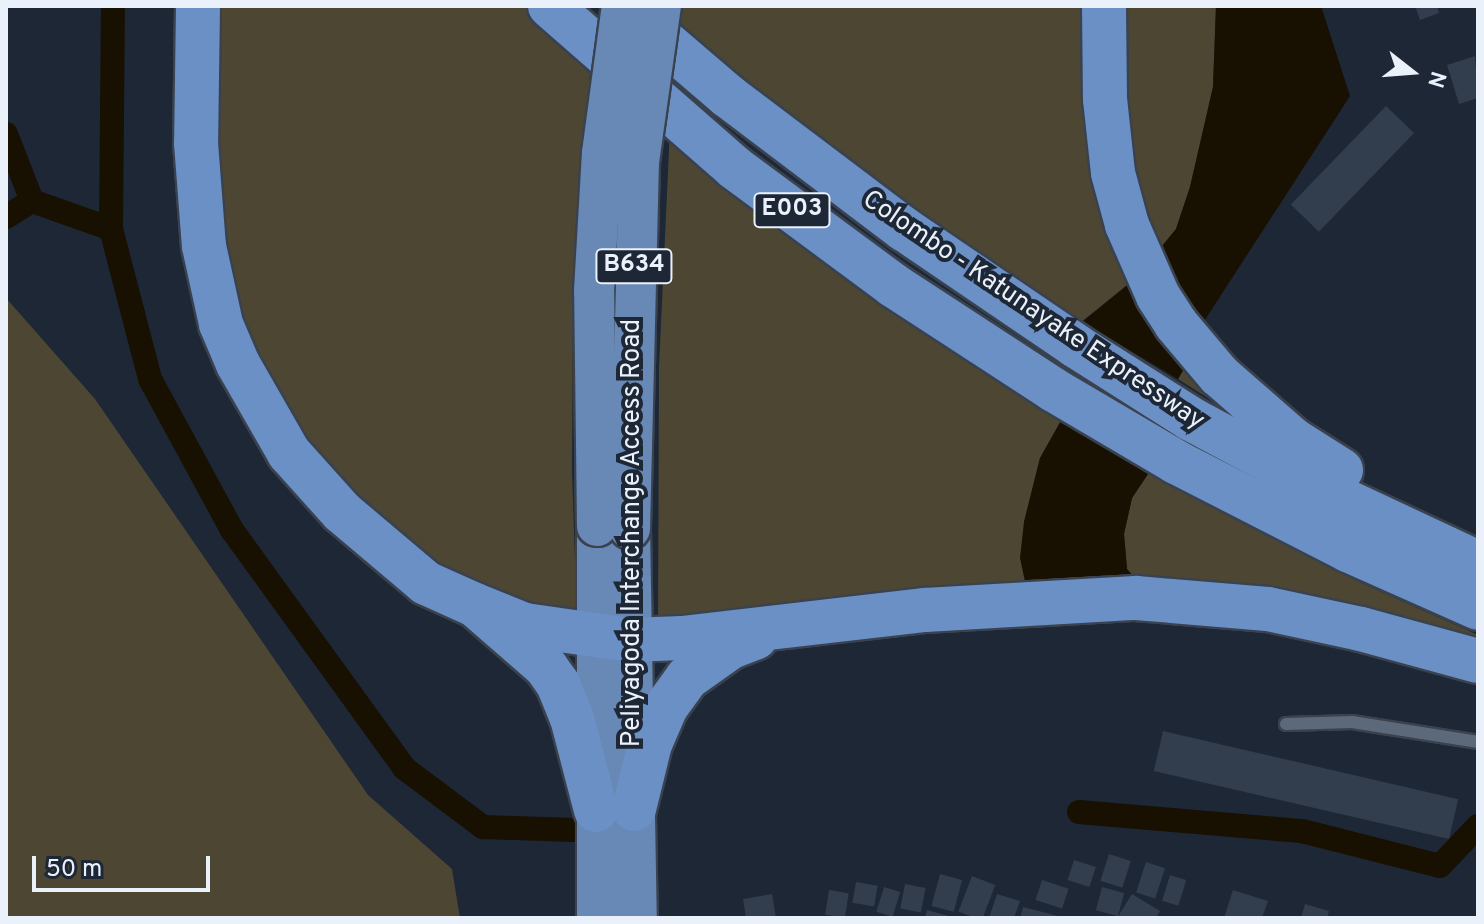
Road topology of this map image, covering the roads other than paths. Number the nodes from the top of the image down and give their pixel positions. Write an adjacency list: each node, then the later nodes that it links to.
1 (198, 6): 9 (highway)
2 (550, 6): 10 (highway, Colombo - Katunayake Expressway / E003)
3 (623, 6): 6 (highway, Peliyagoda Interchange Access Road / B634, bridge); 8 (highway, Colombo - Katunayake Expressway / E003)
4 (661, 6): 6 (highway, Peliyagoda Interchange Access Road / B634, bridge)
5 (1104, 6): 7 (highway)
6 (613, 527): 12 (highway, Peliyagoda Interchange Access Road / B634)
7 (1478, 541)
8 (1478, 563)
9 (475, 605): 12 (highway); 16 (highway)
10 (1478, 608)
11 (811, 623): 12 (highway); 13 (highway); 16 (highway)
12 (612, 639): 16 (highway, Peliyagoda Interchange Access Road / B634)
13 (1478, 661)
14 (1286, 724): 15 (lane)
15 (1478, 742)
16 (615, 810): 17 (highway, Peliyagoda Interchange Access Road / B634); 18 (highway, Peliyagoda Interchange Access Road / B634)
17 (597, 918)
18 (637, 918)

